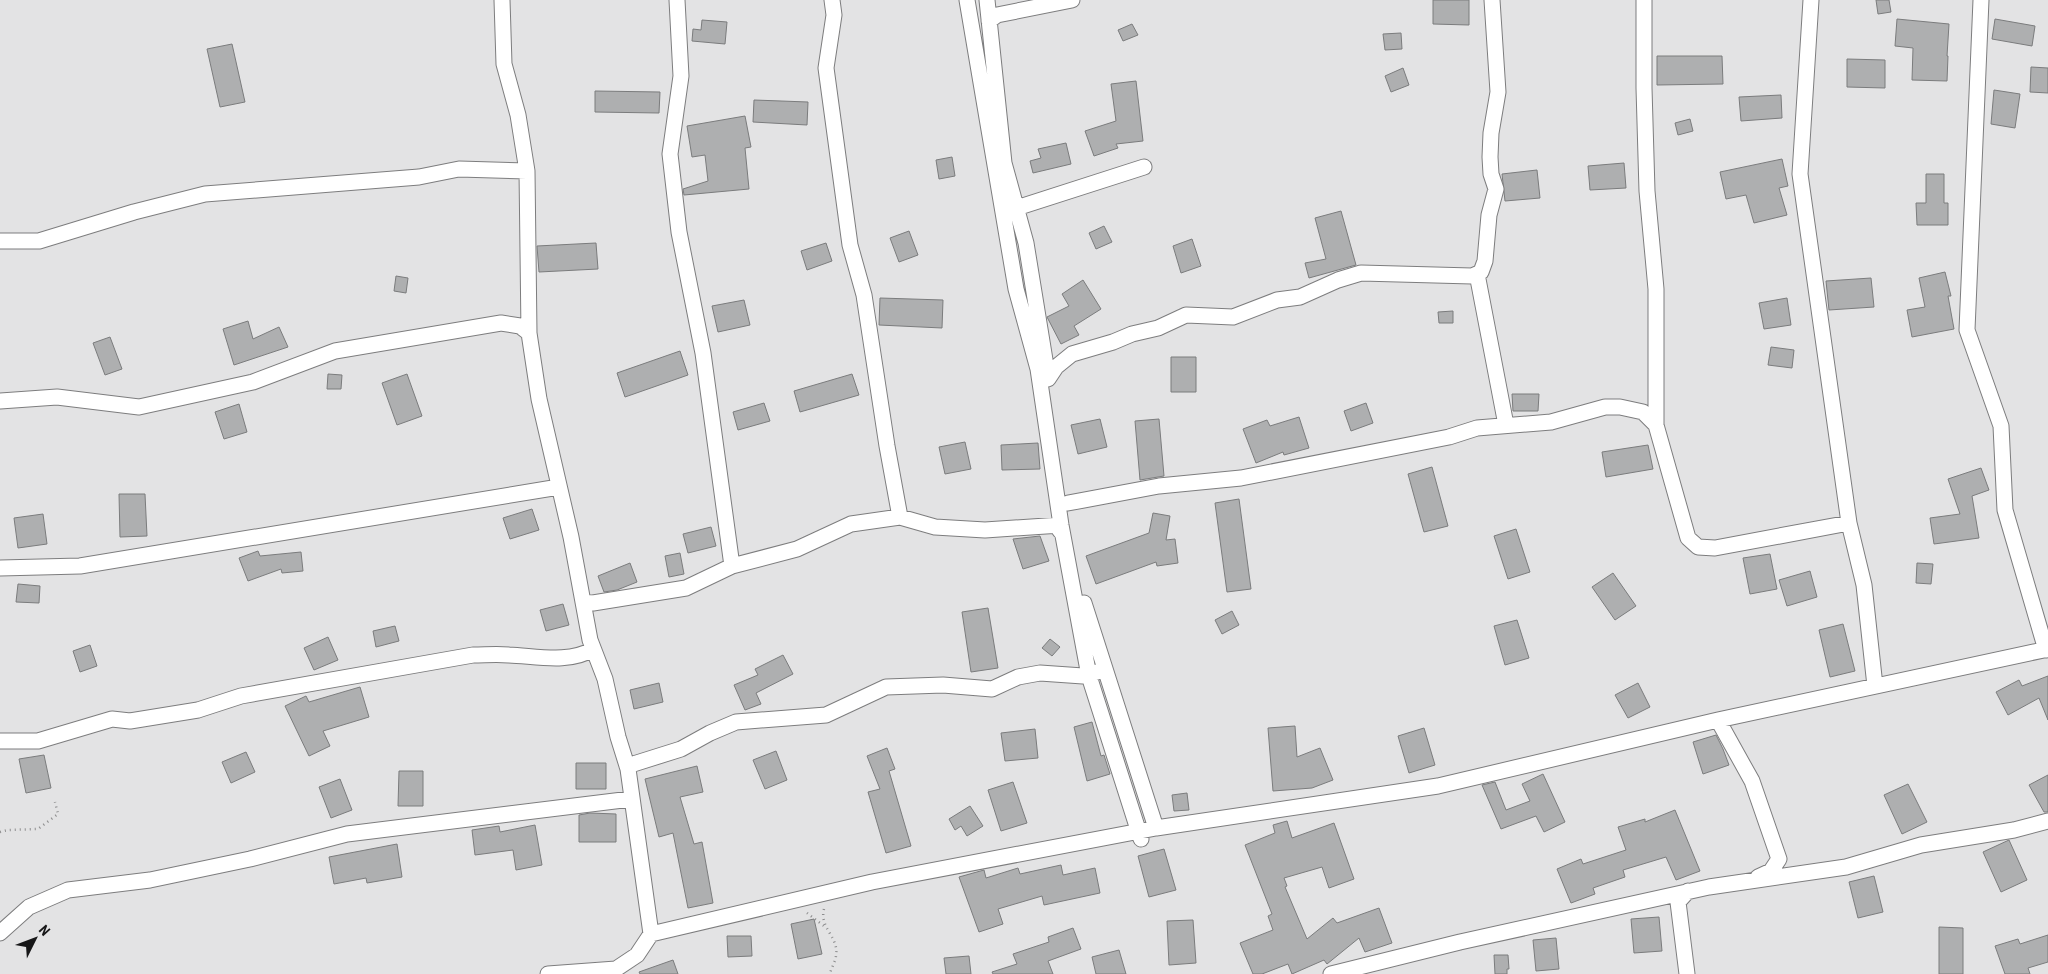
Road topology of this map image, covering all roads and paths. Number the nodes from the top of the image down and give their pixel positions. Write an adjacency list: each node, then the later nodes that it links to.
1 (502, 0): 13 (street)
2 (677, 0): 27 (street)
3 (832, 0): 24 (street)
4 (967, 0): 14 (street)
5 (987, 0): 11 (street)
6 (1072, 0): 11 (street)
7 (1492, 0): 16 (street)
8 (1644, 0): 21 (street)
9 (1812, 0): 25 (street)
10 (1981, 0): 31 (street)
11 (989, 21): 18 (street)
12 (1144, 167): 14 (street)
13 (527, 171): 15 (street); 17 (street)
14 (1002, 212): 26 (street)
15 (0, 241)
16 (1477, 274): 18 (street); 20 (street)
17 (530, 333): 19 (street); 22 (street)
18 (1048, 379): 23 (street)
19 (0, 401)
20 (1506, 425): 21 (street); 23 (street)
21 (1656, 425): 25 (street)
22 (559, 487): 28 (street); 29 (street)
23 (1068, 503): 26 (street)
24 (900, 517): 26 (street); 27 (street)
25 (1849, 522): 33 (street)
26 (1062, 531): 32 (street); 42 (street)
27 (732, 566): 29 (street)
28 (0, 568)
29 (583, 602): 30 (street)
30 (593, 649): 35 (street); 36 (street)
31 (2047, 649): 33 (street)
32 (1105, 669): 36 (street); 40 (street)
33 (1875, 686): 34 (street)
34 (1718, 720): 40 (street); 43 (street)
35 (0, 741)
36 (628, 766): 37 (street)
37 (631, 799): 48 (street); 49 (street)
38 (55, 802): 41 (path)
39 (2048, 821): 44 (street)
40 (1156, 828): 46 (street)
41 (0, 832)
42 (1141, 840)
43 (1779, 859): 44 (street); 45 (street)
44 (1798, 874): 45 (street)
45 (1751, 881): 47 (street)
46 (844, 888): 49 (street); 51 (path)
47 (1688, 891): 52 (street); 53 (street)
48 (0, 932)
49 (651, 934): 50 (street)
50 (548, 974)
51 (830, 974)
52 (1331, 974)
53 (1687, 974)

